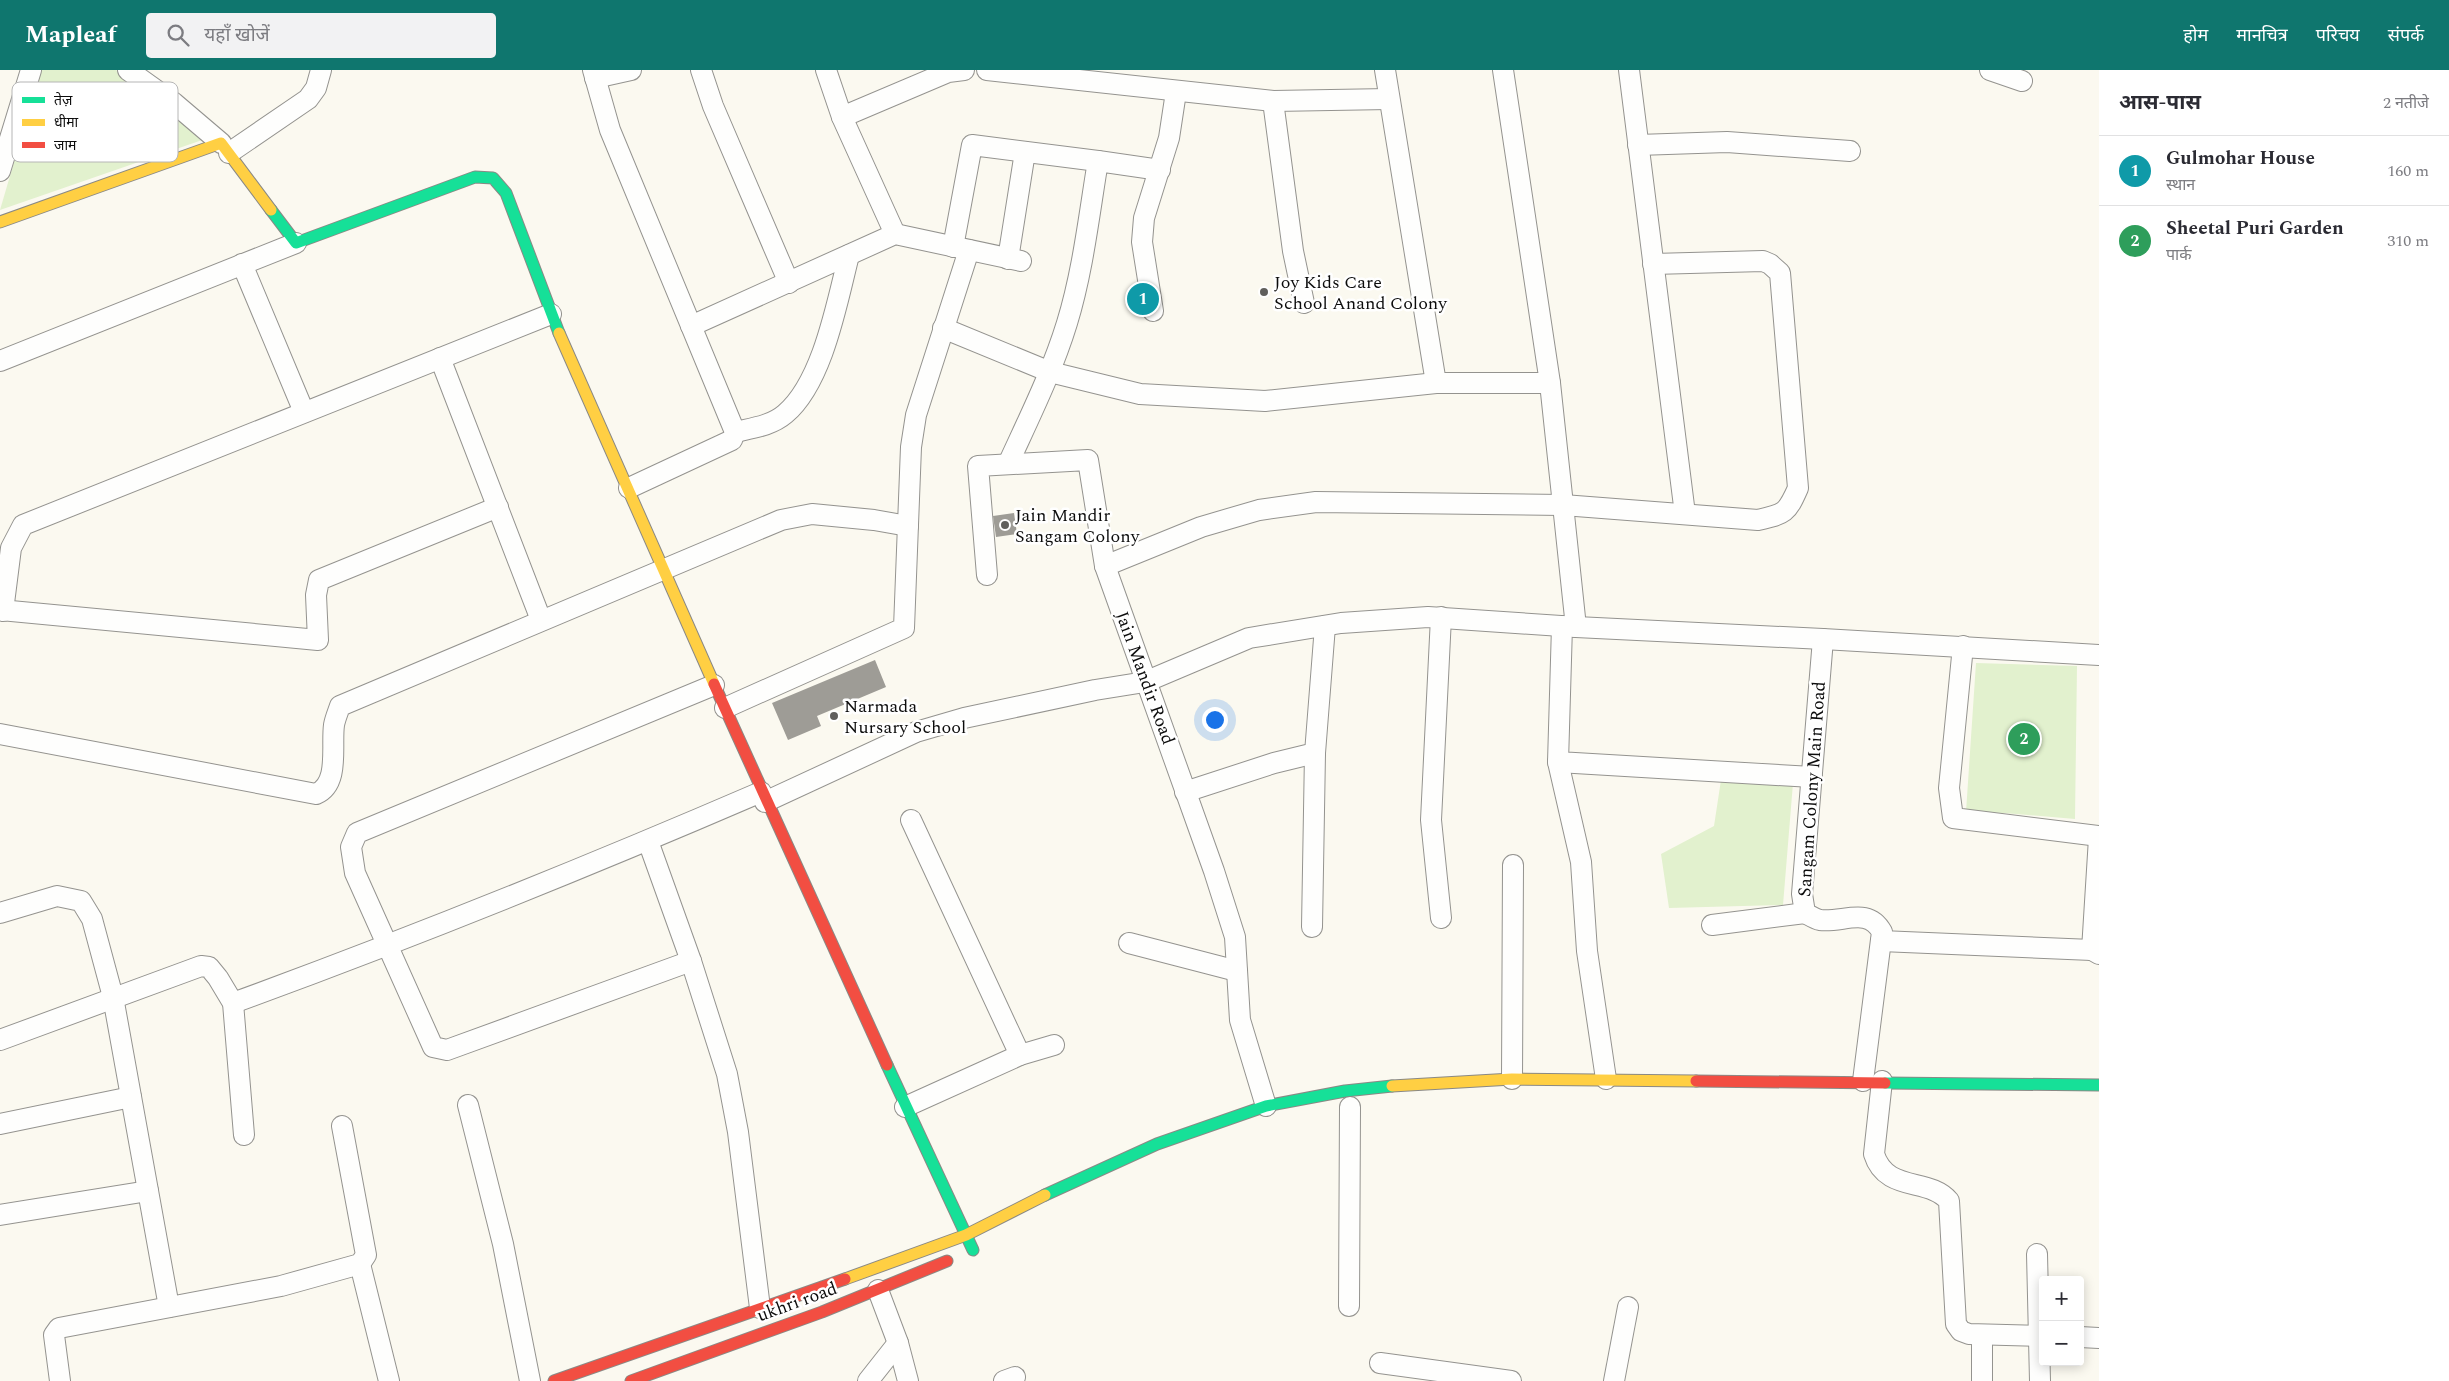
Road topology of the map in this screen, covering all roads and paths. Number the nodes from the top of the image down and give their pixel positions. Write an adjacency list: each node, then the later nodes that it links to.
1 (31, 70): 15 (street)
2 (128, 70): 16 (street)
3 (320, 70): 24 (street)
4 (631, 70): 13 (street)
5 (701, 70): 37 (street)
6 (826, 70): 21 (street)
7 (964, 70): 21 (street)
8 (987, 70): 17 (street)
9 (1385, 70): 18 (street)
10 (1503, 70): 47 (street)
11 (1629, 70): 23 (street)
12 (1990, 70): 14 (street)
13 (594, 74): 41 (street)
14 (2022, 81)
15 (27, 82)
16 (145, 82)
17 (1176, 92): 19 (street); 28 (street)
18 (1388, 99): 19 (street); 46 (street)
19 (1274, 101): 38 (street)
20 (178, 107): 24 (street)
21 (842, 117): 31 (street)
22 (12, 133): 29 (street)
23 (1638, 145): 25 (street); 36 (street)
24 (225, 148): 30 (street); 32 (street)
25 (1850, 151)
26 (1025, 152): 27 (street); 33 (street); 33 (street)
27 (1098, 161): 28 (street); 45 (street)
28 (1160, 170): 39 (street)
29 (0, 172)
30 (0, 222)
31 (895, 234): 33 (street); 34 (street)
32 (296, 243): 35 (street); 40 (street)
33 (961, 249): 42 (street)
34 (849, 255): 37 (street); 49 (street)
35 (242, 264): 44 (street); 48 (street)
36 (1653, 264): 54 (street); 54 (street)
37 (788, 282): 41 (street)
38 (1304, 303)
39 (1153, 311)
40 (551, 314): 43 (street); 51 (street)
41 (691, 326): 49 (street)
42 (943, 328): 45 (street); 55 (street)
43 (440, 358): 48 (street); 53 (street)
44 (0, 361)
45 (1050, 372): 46 (street); 50 (street)
46 (1436, 383): 47 (street)
47 (1550, 383): 52 (street)
48 (304, 412): 59 (street)
49 (735, 432): 51 (street)
50 (1008, 464): 56 (street, Jain Mandir Road); 58 (street, Jain Mandir Road)
51 (629, 488): 57 (street)
52 (1563, 505): 54 (street); 56 (street); 63 (street)
53 (498, 507): 59 (street); 61 (street)
54 (1685, 514)
55 (908, 526): 57 (street); 69 (street)
56 (1105, 566): 67 (street, Jain Mandir Road)
57 (664, 568): 61 (street); 68 (street)
58 (987, 575)
59 (2, 611)
60 (1441, 617): 62 (street); 63 (street); 82 (street)
61 (541, 620): 70 (street)
62 (1325, 626): 67 (street); 71 (street)
63 (1569, 627): 64 (street); 72 (street)
64 (1823, 639): 65 (street); 73 (street, Sangam Colony Main Road)
65 (1964, 646): 66 (street); 77 (street)
66 (2099, 656)
67 (1146, 682): 74 (street, Jain Mandir Road); 75 (street)
68 (714, 685): 69 (street); 87 (street)
69 (724, 708): 75 (street)
70 (0, 734)
71 (1315, 753): 74 (street); 84 (street)
72 (1558, 762): 73 (street); 97 (street)
73 (1812, 777): 81 (street, Sangam Colony Main Road)
74 (1185, 792): 90 (street, Jain Mandir Road)
75 (763, 797): 78 (street); 103 (street)
76 (911, 820): 95 (street)
77 (2099, 837): 88 (street)
78 (648, 841): 87 (street); 89 (street)
79 (1513, 865): 96 (street)
80 (0, 913): 91 (street)
81 (1805, 913): 83 (street); 85 (street, Sangam Colony Main Road)
82 (1441, 918)
83 (1712, 925)
84 (1312, 927)
85 (1881, 940): 88 (street); 99 (street)
86 (1129, 943): 90 (street)
87 (388, 946): 89 (street); 92 (street)
88 (2096, 952)
89 (691, 962): 117 (street)
90 (1237, 971): 102 (street, Jain Mandir Road)
91 (113, 997): 92 (street); 93 (street); 100 (street)
92 (233, 1003): 107 (street)
93 (0, 1040)
94 (1054, 1045): 95 (street)
95 (1020, 1055): 103 (street)
96 (1512, 1079): 97 (street); 102 (street)
97 (1606, 1079): 99 (street)
98 (2099, 1085): 99 (street)
99 (1876, 1092): 119 (street)
100 (131, 1097): 105 (street); 108 (street)
101 (468, 1105): 128 (street)
102 (1266, 1106): 110 (street)
103 (905, 1107): 110 (street)
104 (1350, 1107): 114 (street)
105 (0, 1124)
106 (342, 1126): 112 (street)
107 (244, 1135)
108 (148, 1191): 109 (street); 115 (street)
109 (0, 1215)
110 (966, 1235): 113 (street, ukhri road); 117 (street)
111 (2037, 1254): 118 (street)
112 (360, 1264): 115 (street); 127 (street)
113 (878, 1290): 123 (street); 130 (street, ukhri road)
114 (1349, 1306)
115 (169, 1307): 126 (street)
116 (1628, 1307): 134 (street)
117 (760, 1308): 129 (street)
118 (2041, 1321)
119 (1982, 1336): 120 (street); 135 (street)
120 (2039, 1336)
121 (2084, 1337): 122 (street)
122 (2099, 1338)
123 (898, 1343): 131 (street); 132 (street)
124 (1380, 1363): 133 (street)
125 (2041, 1366): 136 (street)
126 (60, 1381)
127 (389, 1381)
128 (530, 1381)
129 (554, 1381)
130 (631, 1381)
131 (868, 1381)
132 (908, 1381)
133 (1511, 1381)
134 (1614, 1381)
135 (1982, 1381)
136 (2040, 1381)

